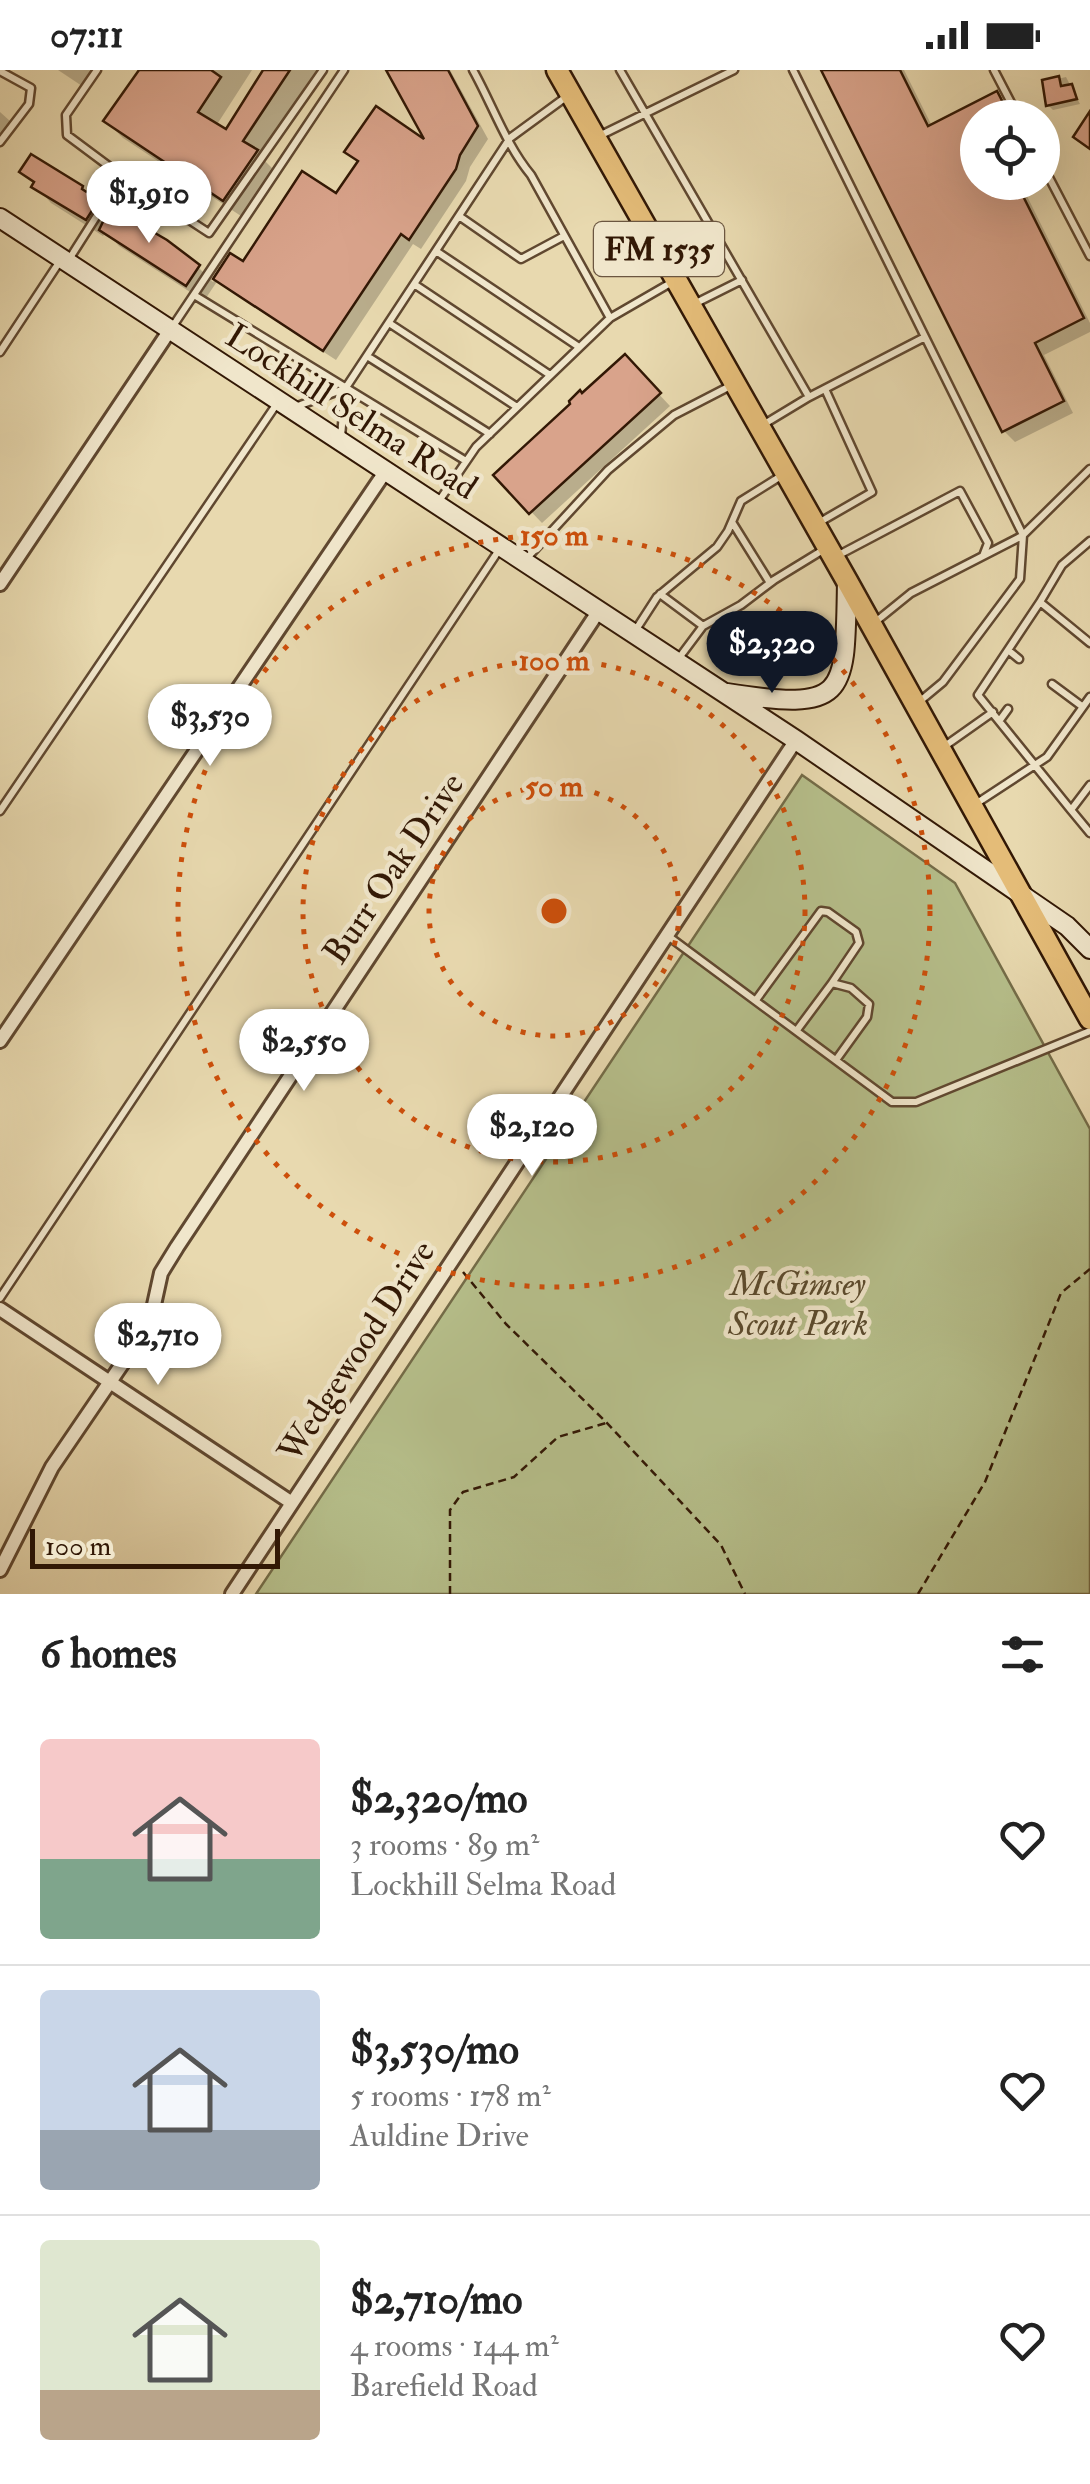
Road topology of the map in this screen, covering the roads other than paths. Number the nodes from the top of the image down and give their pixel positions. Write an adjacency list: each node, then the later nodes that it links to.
1 (97, 70): 17 (lane)
2 (323, 70): 17 (lane)
3 (344, 70): 28 (lane)
4 (473, 70): 14 (lane)
5 (558, 70): 11 (main road, FM 1535)
6 (620, 70): 13 (lane)
7 (734, 70): 13 (lane)
8 (793, 70): 33 (lane)
9 (994, 70): 12 (lane)
10 (0, 71): 16 (lane)
11 (571, 93): 14 (lane); 15 (main road, FM 1535)
12 (1009, 100)
13 (646, 116): 15 (lane); 26 (lane)
14 (510, 138): 19 (lane); 21 (lane)
15 (596, 138): 25 (main road, FM 1535)
16 (0, 142)
17 (122, 176): 24 (lane)
18 (1060, 198): 23 (lane)
19 (459, 216): 21 (lane); 22 (lane)
20 (0, 218): 24 (main road, Lockhill Selma Road)
21 (564, 236): 30 (lane)
22 (436, 251): 27 (lane); 34 (lane)
23 (1090, 256)
24 (65, 261): 32 (main road, Lockhill Selma Road); 35 (lane)
25 (676, 280): 29 (main road, FM 1535); 30 (lane)
26 (742, 280): 29 (lane); 41 (lane)
27 (414, 284): 31 (lane); 37 (lane)
28 (194, 295): 32 (lane); 39 (lane)
29 (691, 306): 38 (main road, FM 1535)
30 (610, 318): 34 (lane)
31 (389, 323): 36 (lane); 43 (lane)
32 (170, 330): 42 (main road, Lockhill Selma Road); 62 (street)
33 (925, 337): 40 (lane); 54 (lane)
34 (579, 347): 37 (lane)
35 (0, 352)
36 (367, 356): 39 (lane); 45 (lane)
37 (550, 374): 43 (lane)
38 (735, 383): 44 (main road, FM 1535); 59 (lane)
39 (346, 389): 42 (lane); 46 (lane); 47 (lane)
40 (824, 389): 41 (lane); 53 (lane)
41 (808, 397): 44 (lane)
42 (284, 405): 46 (main road, Lockhill Selma Road); 87 (lane)
43 (517, 407): 45 (lane)
44 (760, 427): 50 (main road, FM 1535)
45 (490, 434): 47 (lane)
46 (341, 443): 49 (main road, Lockhill Selma Road)
47 (466, 461): 51 (lane)
48 (1090, 469): 54 (lane)
49 (385, 472): 51 (main road, Lockhill Selma Road); 99 (street)
50 (786, 473): 52 (lane); 53 (main road, FM 1535)
51 (436, 505): 56 (main road, Lockhill Selma Road)
52 (732, 522): 61 (lane); 63 (lane)
53 (815, 524): 57 (main road, FM 1535)
54 (1023, 535): 58 (lane); 76 (lane)
55 (1090, 541): 64 (lane)
56 (500, 548): 59 (main road, Lockhill Selma Road); 101 (lane)
57 (831, 552): 58 (lane); 60 (main road, FM 1535); 61 (lane)
58 (983, 556): 66 (lane)
59 (523, 563): 65 (main road, Lockhill Selma Road)
60 (848, 581): 66 (main road, FM 1535); 74 (main road)
61 (770, 583): 67 (lane)
62 (0, 584)
63 (660, 594): 67 (lane); 68 (lane)
64 (1040, 602): 69 (lane); 70 (lane)
65 (598, 612): 68 (main road, Lockhill Selma Road); 103 (street, Burr Oak Drive)
66 (872, 625): 76 (main road, FM 1535)
67 (703, 626): 72 (lane)
68 (632, 634): 72 (main road, Lockhill Selma Road)
69 (1090, 643)
70 (1008, 650): 71 (lane); 79 (lane)
71 (1019, 659)
72 (676, 662): 74 (main road, Lockhill Selma Road)
73 (1052, 684): 77 (lane)
74 (722, 692): 81 (main road, Lockhill Selma Road)
75 (1090, 697): 77 (lane)
76 (916, 704): 82 (main road, FM 1535)
77 (1083, 708): 83 (lane)
78 (1008, 709): 80 (lane)
79 (993, 712): 80 (lane); 82 (lane)
80 (1000, 720): 83 (lane)
81 (796, 740): 89 (main road, Lockhill Selma Road); 92 (street, Wedgewood Drive)
82 (941, 749): 85 (main road, FM 1535)
83 (1036, 766): 85 (lane); 86 (lane)
84 (1090, 785): 86 (lane)
85 (973, 806): 89 (main road, FM 1535)
86 (1071, 810): 88 (lane)
87 (0, 811)
88 (1090, 834)
89 (1023, 896): 90 (main road, Lockhill Selma Road); 96 (main road, FM 1535)
90 (1067, 926): 91 (main road, Lockhill Selma Road); 93 (main road, Lockhill Selma Road)
91 (1090, 932)
92 (667, 936): 95 (lane); 104 (street, Wedgewood Drive)
93 (1090, 949)
94 (832, 983): 95 (lane); 97 (lane); 100 (lane)
95 (756, 1000): 97 (lane)
96 (1090, 1019)
97 (797, 1030): 100 (lane)
98 (1090, 1031): 100 (lane)
99 (0, 1041)
100 (836, 1060)
101 (0, 1298)
102 (0, 1309): 103 (street)
103 (110, 1382): 104 (street); 105 (street, Burr Oak Drive)
104 (292, 1503): 106 (street, Wedgewood Drive)
105 (0, 1570)
106 (232, 1594)

